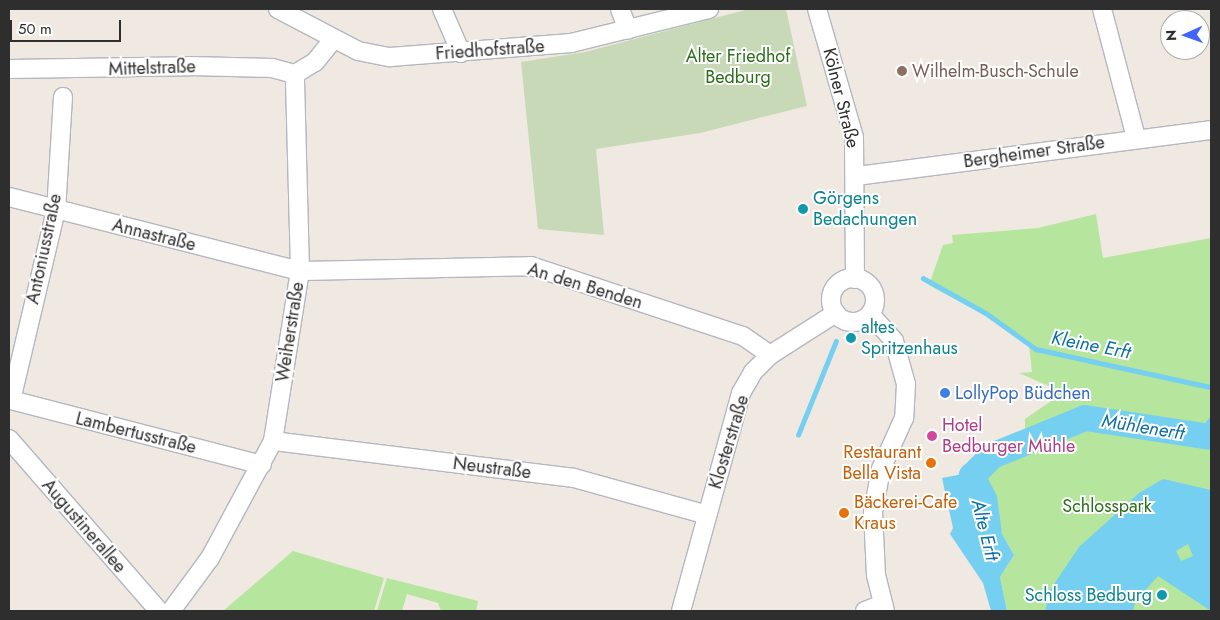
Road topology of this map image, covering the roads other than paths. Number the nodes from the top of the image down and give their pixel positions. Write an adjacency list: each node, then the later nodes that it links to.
1 (278, 9): 8 (street, Friedhofstraße)
2 (442, 9): 9 (street)
3 (620, 9): 7 (street)
4 (709, 9): 7 (street, Friedhofstraße)
5 (818, 9): 15 (street, Kölner Straße)
6 (1102, 9): 14 (street)
7 (628, 30): 9 (street, Friedhofstraße)
8 (333, 40): 9 (street, Friedhofstraße); 11 (street)
9 (461, 53)
10 (9, 69): 11 (street, Mittelstraße)
11 (296, 74): 18 (street, Weiherstraße)
12 (63, 97): 17 (street, Antoniusstraße)
13 (1211, 130): 14 (street, Bergheimer Straße)
14 (1136, 138): 15 (street, Bergheimer Straße)
15 (857, 176): 19 (street, Kölner Straße)
16 (9, 197): 17 (street, Annastraße)
17 (56, 210): 18 (street, Annastraße); 23 (street, Antoniusstraße)
18 (300, 271): 22 (street, An den Benden); 25 (street, Weiherstraße)
19 (855, 279): 20 (street); 21 (street)
20 (836, 313): 21 (street); 22 (street, Klosterstraße)
21 (870, 314): 28 (street)
22 (770, 356): 27 (street, Klosterstraße)
23 (9, 402): 26 (street, Lambertusstraße)
24 (9, 440): 29 (street, Augustinerallee)
25 (273, 441): 26 (street, Weiherstraße); 27 (street, Neustraße)
26 (262, 465): 30 (street, Weiherstraße)
27 (707, 515): 31 (street, Klosterstraße)
28 (884, 608): 32 (street)
29 (159, 611)
30 (172, 611)
31 (681, 611)
32 (865, 611)

